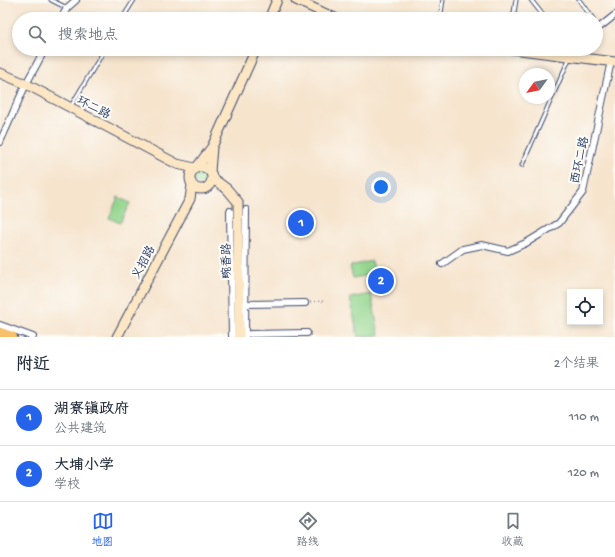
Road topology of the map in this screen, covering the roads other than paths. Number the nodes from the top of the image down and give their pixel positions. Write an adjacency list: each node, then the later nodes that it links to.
1 (51, 0): 10 (lane)
2 (76, 0): 10 (street)
3 (134, 0): 12 (lane)
4 (278, 0): 13 (main road)
5 (296, 0): 14 (main road)
6 (443, 0): 15 (lane)
7 (516, 0): 16 (lane)
8 (531, 0): 17 (lane)
9 (579, 0): 18 (lane)
10 (67, 8): 11 (street)
11 (65, 12)
12 (126, 12)
13 (272, 12)
14 (322, 12)
15 (441, 12)
16 (514, 12)
17 (540, 12)
18 (588, 12)
19 (615, 15): 20 (street)
20 (603, 23)
21 (41, 56): 28 (street)
22 (101, 56): 29 (lane)
23 (253, 56): 31 (main road)
24 (569, 56): 33 (lane)
25 (590, 56): 26 (main road)
26 (613, 61): 42 (street, 西环二路)
27 (0, 73): 28 (main road, 环二路)
28 (26, 84): 29 (main road, 环二路); 30 (street)
29 (70, 108): 32 (main road, 环二路)
30 (0, 142)
31 (212, 147): 34 (main road); 35 (main road)
32 (177, 164): 34 (main road); 36 (main road)
33 (522, 165)
34 (196, 168): 35 (main road); 36 (main road)
35 (211, 175): 37 (main road); 38 (main road, 畹香路)
36 (191, 182): 37 (main road); 39 (main road)
37 (203, 189): 38 (main road); 39 (main road)
38 (227, 189): 44 (main road, 畹香路)
39 (190, 199): 53 (main road, 义招路)
40 (246, 210): 44 (street)
41 (230, 211): 54 (street)
42 (442, 264)
43 (305, 302): 44 (street)
44 (242, 304): 49 (street); 55 (main road, 畹香路)
45 (0, 325): 52 (street)
46 (307, 333): 48 (street)
47 (0, 334): 50 (main road); 51 (main road)
48 (267, 335): 49 (street)
49 (248, 336)
50 (4, 337)
51 (12, 337)
52 (33, 337)
53 (117, 337)
54 (232, 337)
55 (239, 337)

